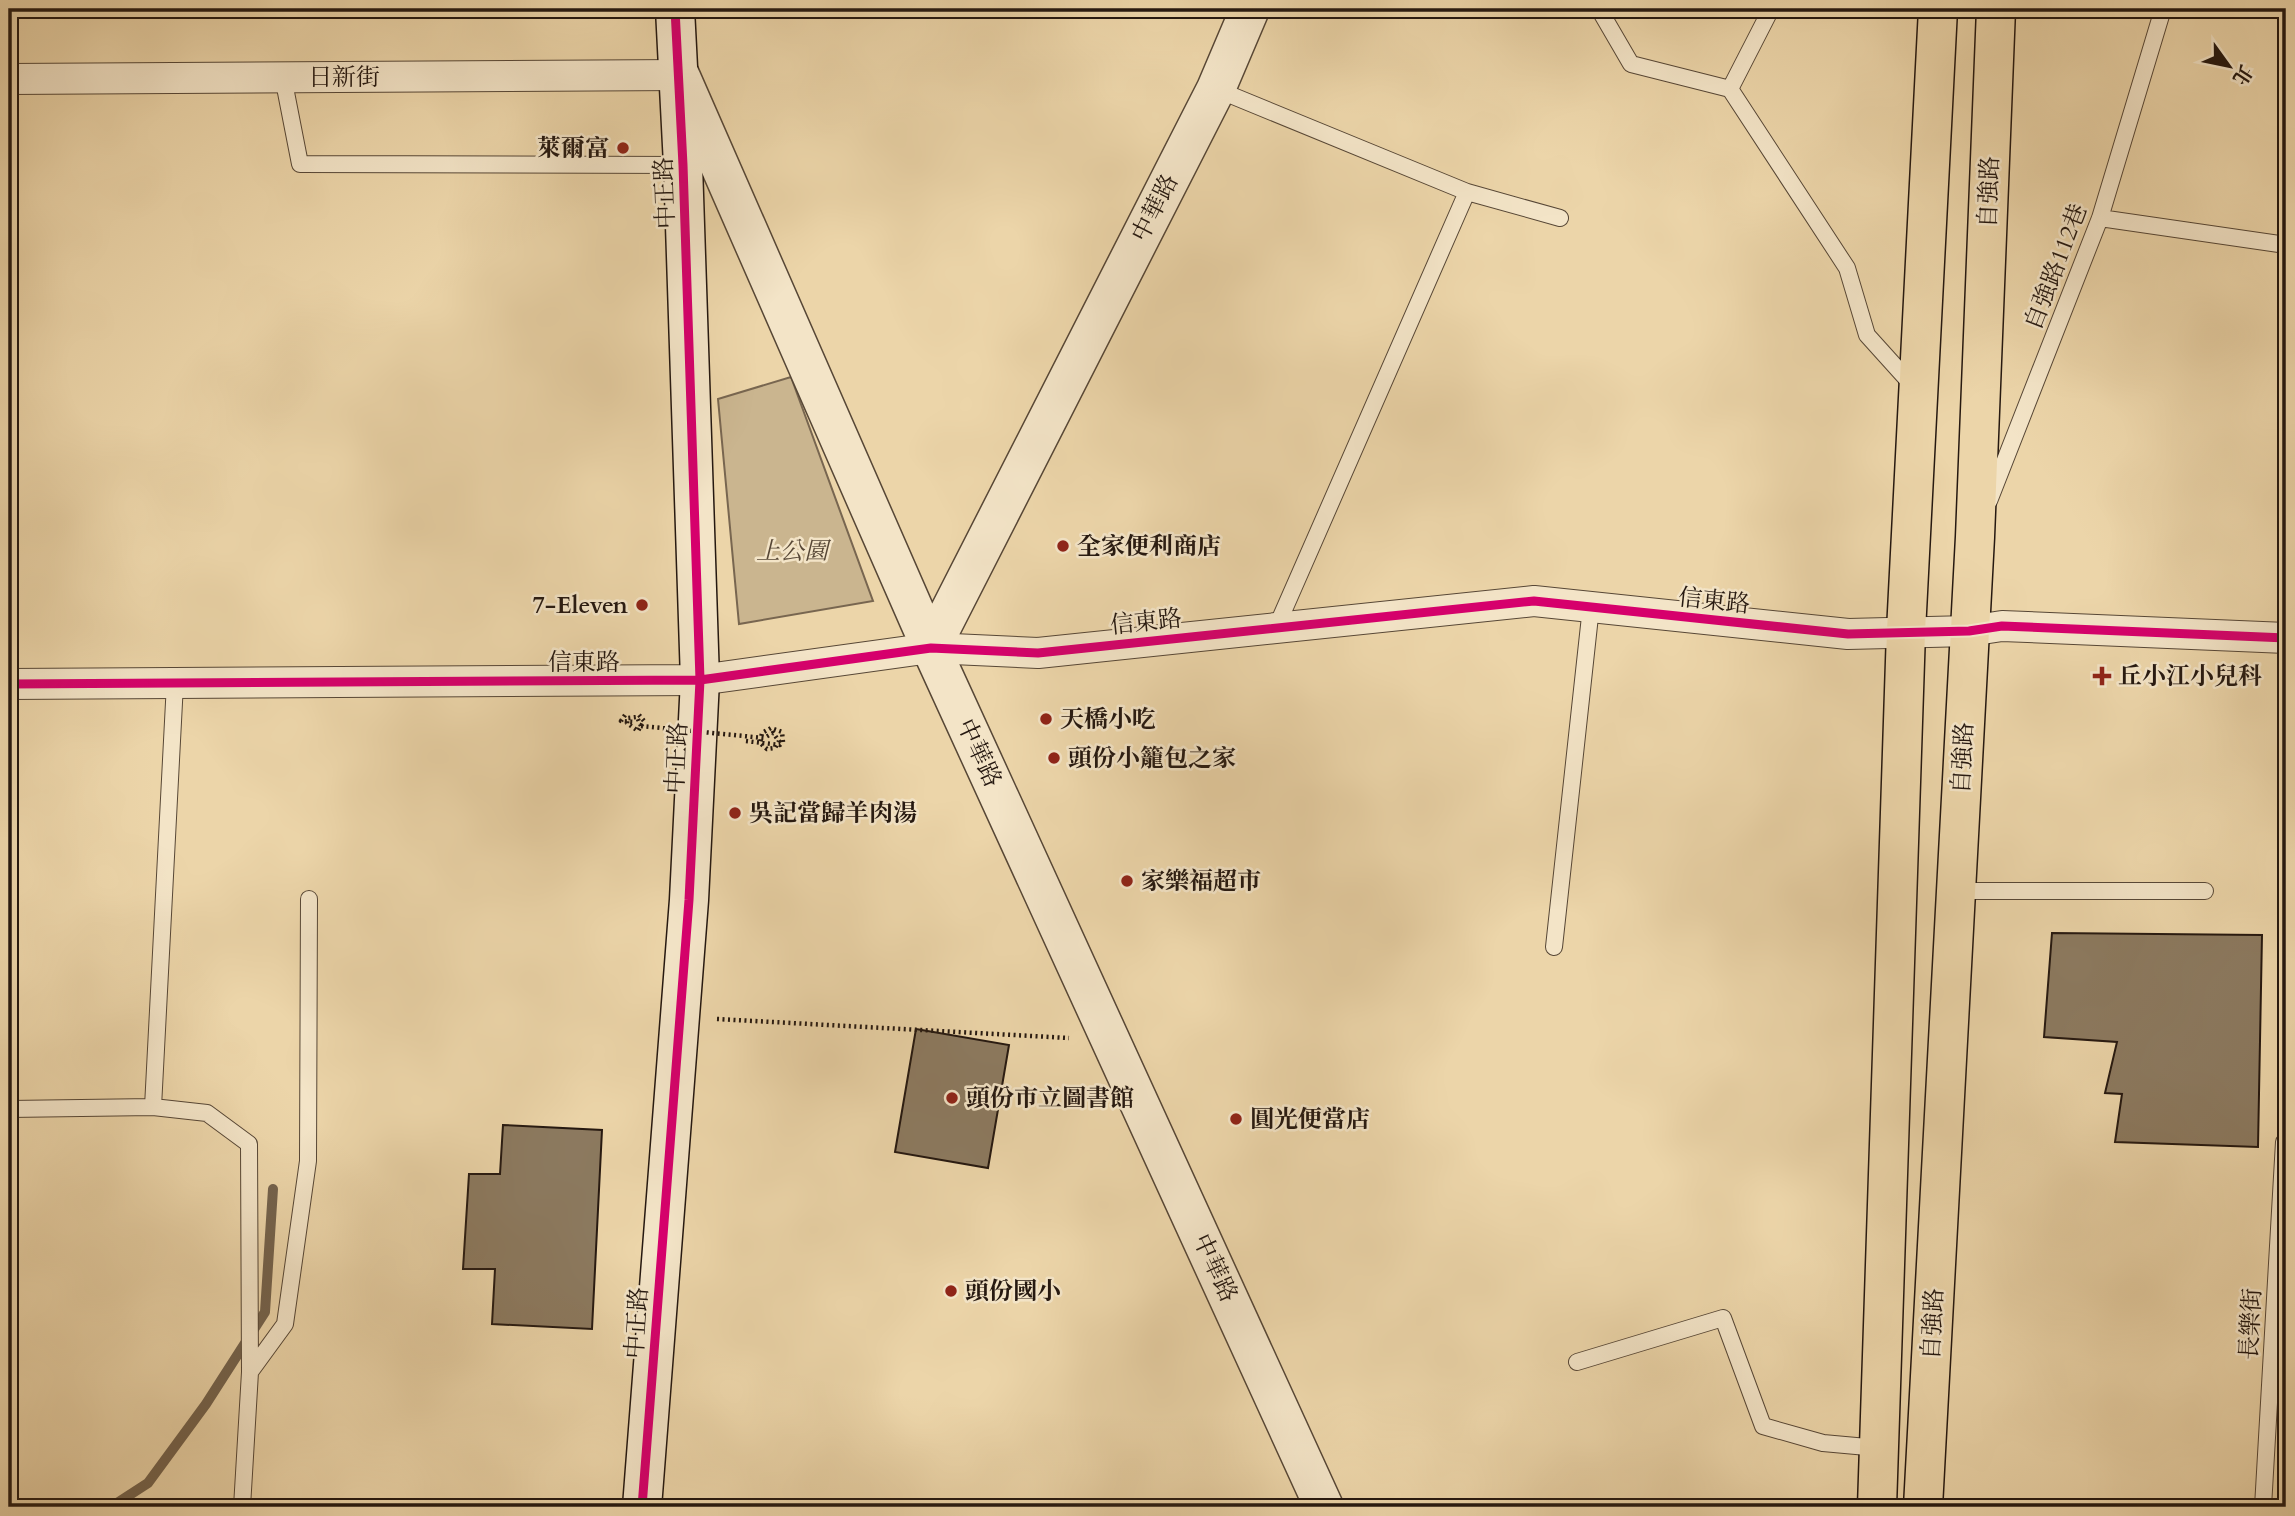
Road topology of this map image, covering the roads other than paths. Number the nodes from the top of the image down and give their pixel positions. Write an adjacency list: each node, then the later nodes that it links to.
1 (675, 9): 8 (street, 中正路)
2 (1250, 9): 11 (street, 中華路)
3 (1599, 9): 12 (lane)
4 (1771, 9): 12 (lane)
5 (1938, 9): 18 (main road, 自強路)
6 (1996, 9): 19 (main road, 自強路)
7 (2162, 9): 16 (lane, 自強路112巷)
8 (680, 75): 9 (street, 日新街); 13 (street, 中正路)
9 (283, 77): 10 (street, 日新街); 13 (lane)
10 (9, 79)
11 (1216, 89): 14 (lane); 25 (street, 中華路)
12 (1730, 89): 18 (lane)
13 (701, 163): 25 (street, 中正路); 26 (street, 中正路)
14 (1467, 192): 15 (lane); 21 (lane)
15 (1560, 218)
16 (2100, 218): 17 (lane); 19 (lane, 自強路112巷)
17 (2286, 245)
18 (1918, 392): 22 (main road, 自強路)
19 (1975, 537): 23 (main road, 自強路)
20 (1591, 607): 21 (street, 信東路); 22 (street, 信東路); 32 (lane)
21 (1276, 628): 25 (street, 信東路)
22 (1906, 631): 23 (street, 信東路); 38 (main road, 自強路)
23 (1969, 631): 24 (street, 信東路); 29 (main road, 自強路)
24 (2286, 638)
25 (931, 648): 26 (street, 信東路); 41 (street, 中華路)
26 (700, 680): 27 (street, 信東路); 40 (street, 中正路)
27 (174, 683): 28 (street, 信東路); 33 (lane)
28 (9, 684)
29 (1956, 891): 30 (lane); 43 (main road, 自強路)
30 (2206, 891)
31 (309, 899): 37 (lane)
32 (1554, 947)
33 (153, 1107): 34 (lane); 37 (lane)
34 (9, 1109)
35 (2284, 1142): 44 (lane, 長樂街)
36 (1577, 1362): 38 (lane)
37 (250, 1372): 39 (lane)
38 (1880, 1448): 42 (main road, 自強路)
39 (242, 1507)
40 (642, 1507)
41 (1324, 1507)
42 (1877, 1507)
43 (1923, 1507)
44 (2263, 1507)

